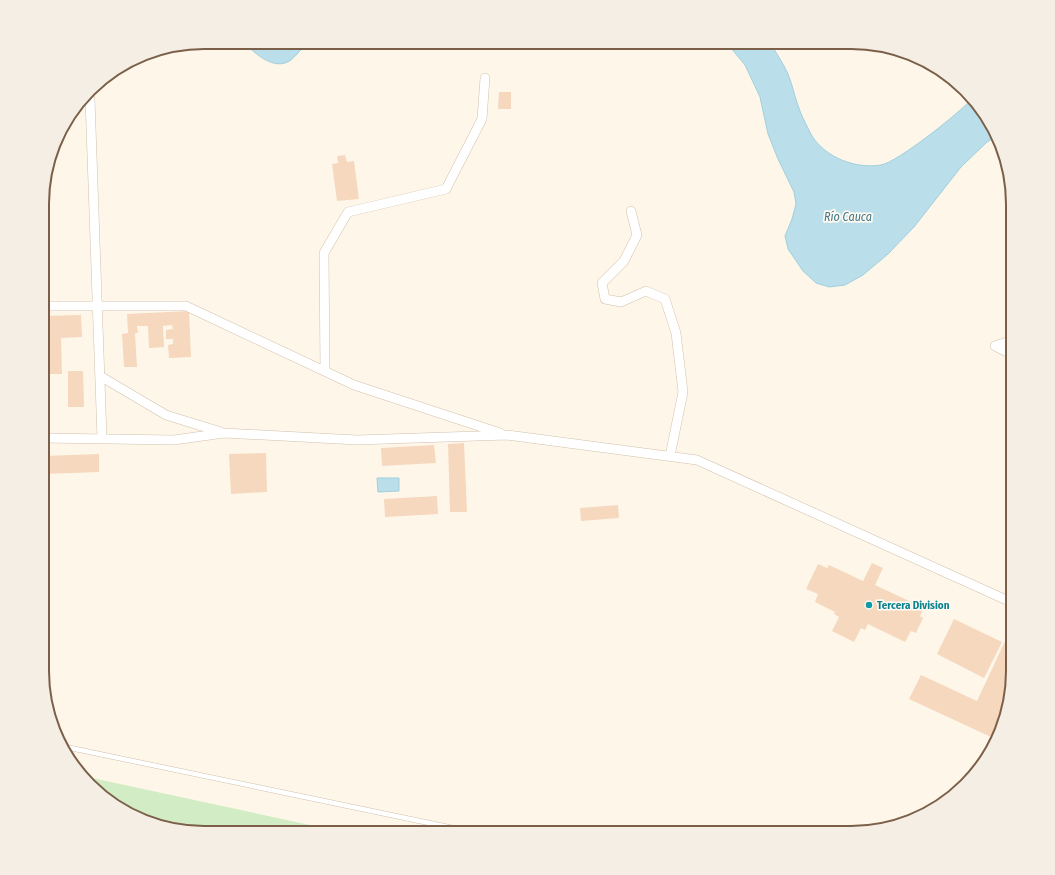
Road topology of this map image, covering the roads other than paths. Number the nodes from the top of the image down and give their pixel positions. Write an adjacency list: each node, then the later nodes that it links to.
1 (485, 78): 8 (street)
2 (90, 99): 4 (street)
3 (631, 211): 14 (street)
4 (98, 305): 5 (street); 8 (street); 9 (street)
5 (49, 306)
6 (1006, 342): 7 (street)
7 (1006, 352)
8 (325, 371): 11 (street)
9 (100, 376): 10 (street); 13 (street)
10 (224, 433): 11 (street); 13 (street)
11 (507, 435): 14 (street)
12 (49, 438): 13 (street)
13 (102, 438)
14 (670, 456): 15 (street)
15 (1006, 600)
16 (70, 748): 17 (lane)
17 (444, 826)

